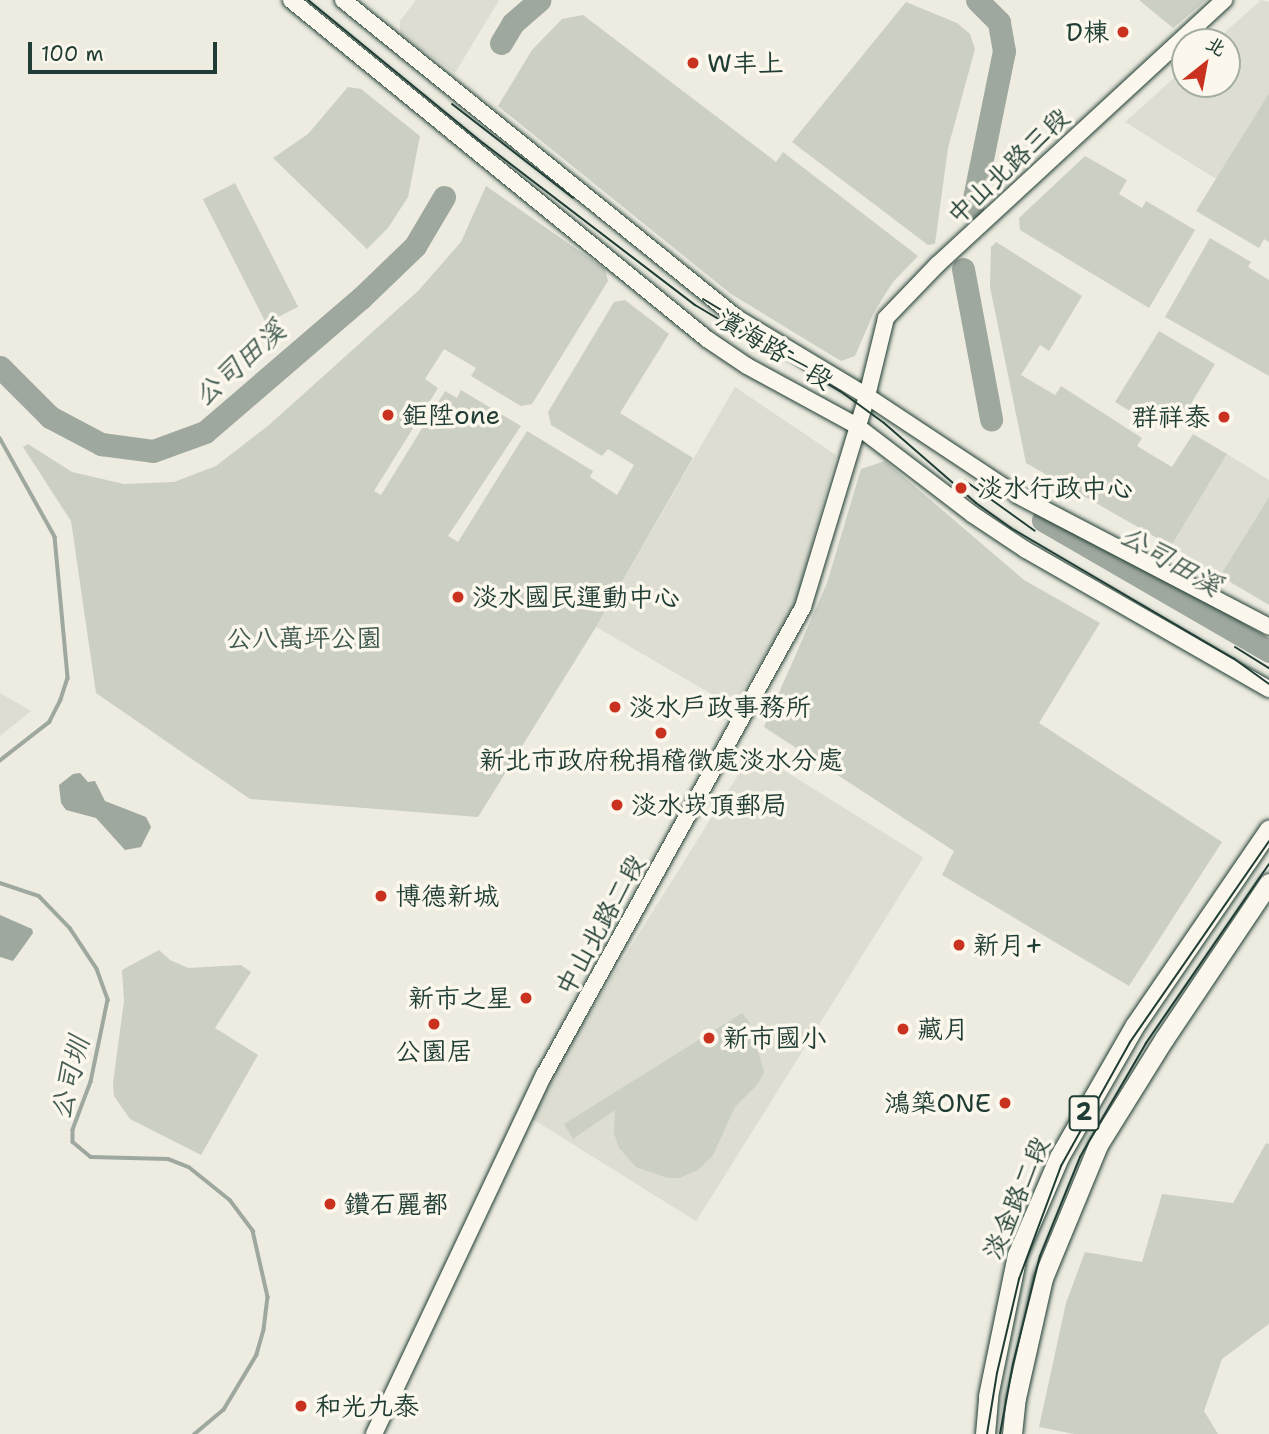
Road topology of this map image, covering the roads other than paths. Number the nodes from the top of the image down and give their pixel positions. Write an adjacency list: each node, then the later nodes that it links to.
1 (290, 0): 5 (street, 濱海路一段)
2 (343, 0): 4 (street, 濱海路一段)
3 (1224, 0): 4 (street, 中山北路三段)
4 (867, 396): 5 (street, 中山北路二段); 6 (street, 濱海路一段)
5 (857, 426): 7 (street, 濱海路一段); 12 (street, 中山北路二段)
6 (1269, 627)
7 (1252, 679): 8 (street); 9 (street, 濱海路一段)
8 (1269, 683)
9 (1269, 689)
10 (1268, 834): 13 (main road, 淡金路二段 / 2)
11 (1269, 883): 14 (main road, 淡金路二段 / 2)
12 (374, 1434)
13 (985, 1434)
14 (1012, 1434)

